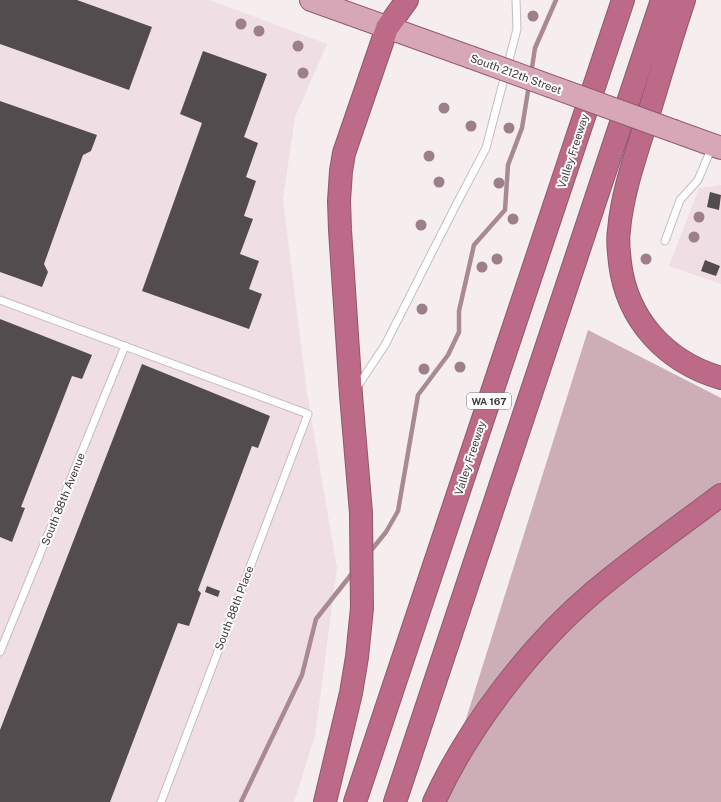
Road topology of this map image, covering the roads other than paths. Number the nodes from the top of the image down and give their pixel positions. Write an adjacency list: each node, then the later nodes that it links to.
1 (311, 0): 7 (main road, South 212th Street)
2 (407, 0): 7 (highway)
3 (516, 0): 13 (lane)
4 (623, 0): 18 (highway, Valley Freeway / WA 167)
5 (662, 0): 19 (highway, WA 167)
6 (684, 0): 12 (highway)
7 (387, 28): 8 (main road, South 212th Street, bridge); 13 (highway)
8 (717, 147): 9 (lane)
9 (665, 241)
10 (0, 300): 11 (lane)
11 (125, 346): 15 (lane, South 88th Avenue); 16 (lane, South 88th Place)
12 (721, 378)
13 (351, 395): 17 (highway)
14 (721, 495): 20 (highway)
15 (0, 652)
16 (161, 802)
17 (325, 802)
18 (355, 802)
19 (395, 802)
20 (434, 802)

